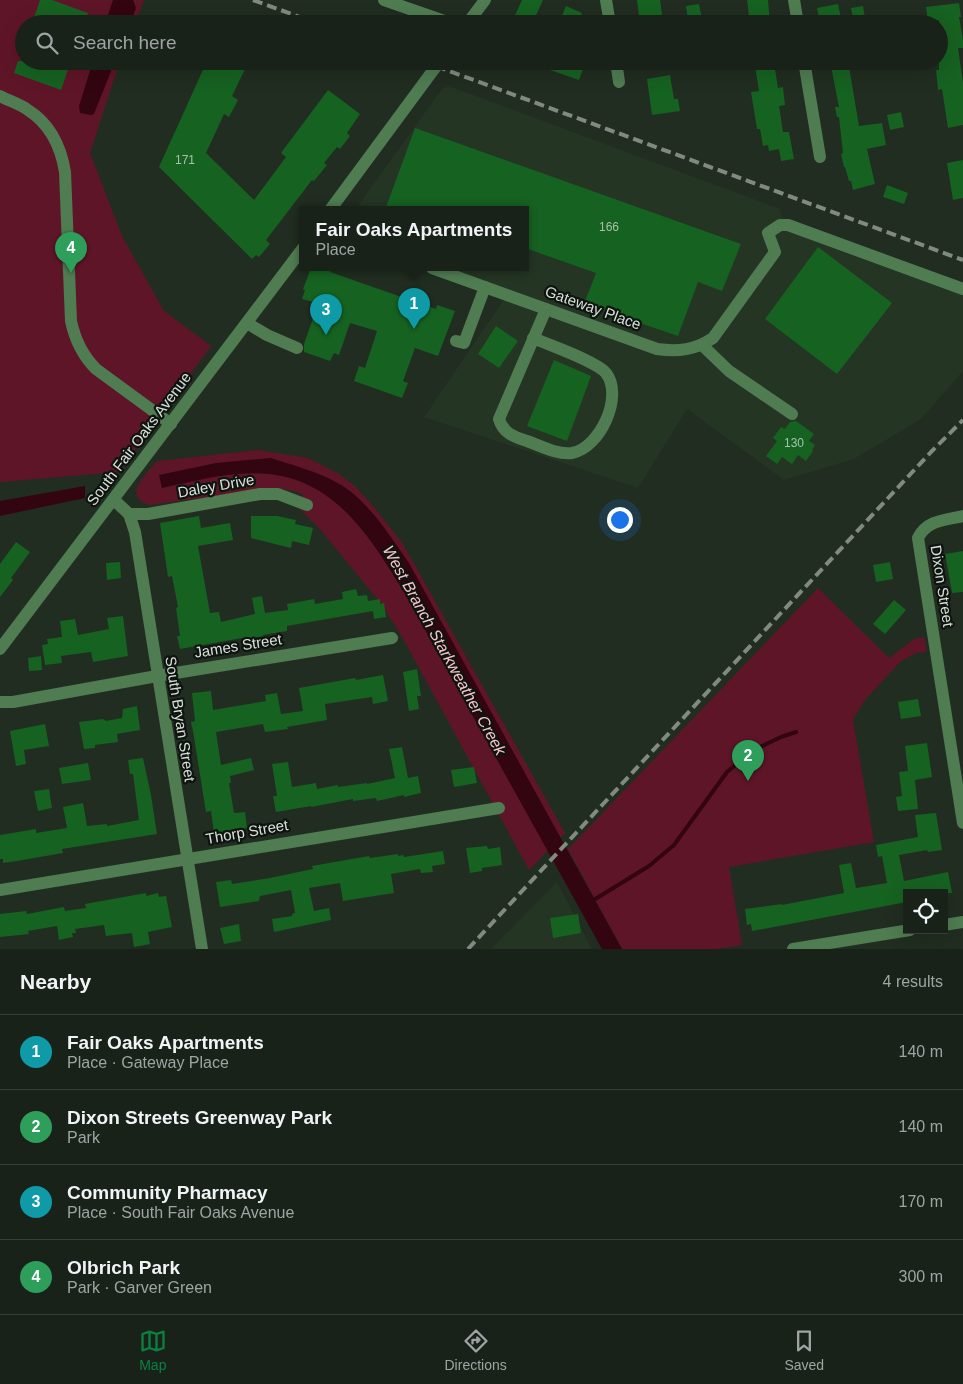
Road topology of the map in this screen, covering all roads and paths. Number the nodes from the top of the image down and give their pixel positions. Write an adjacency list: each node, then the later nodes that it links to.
1 (384, 0): 5 (street)
2 (485, 0): 6 (street)
3 (606, 0): 7 (street)
4 (794, 0): 8 (street)
5 (427, 15)
6 (474, 15)
7 (608, 15)
8 (796, 15)
9 (433, 70): 15 (street)
10 (618, 70): 12 (street)
11 (806, 70): 14 (street)
12 (620, 82)
13 (0, 96): 27 (street)
14 (820, 157)
15 (333, 206)
16 (299, 253): 21 (street, South Fair Oaks Avenue)
17 (440, 271): 18 (street, Gateway Place)
18 (485, 287): 20 (street, Gateway Place); 23 (street)
19 (963, 289): 24 (street)
20 (546, 309): 22 (street); 24 (street, Gateway Place)
21 (247, 323): 25 (street); 27 (street, South Fair Oaks Avenue)
22 (533, 338): 22 (street)
23 (456, 341)
24 (702, 345): 26 (street)
25 (297, 348)
26 (792, 414)
27 (171, 424): 28 (street, South Fair Oaks Avenue)
28 (114, 500): 30 (street); 33 (street, South Fair Oaks Avenue)
29 (308, 505): 30 (street, Daley Drive)
30 (129, 514): 34 (street, South Bryan Street)
31 (963, 516): 37 (street, Dixon Street)
32 (392, 638): 34 (street, James Street)
33 (0, 649)
34 (157, 676): 35 (street, James Street); 38 (street, South Bryan Street)
35 (0, 702)
36 (499, 808): 38 (street, Thorp Street)
37 (963, 823)
38 (187, 859): 39 (street, Thorp Street); 43 (street, South Bryan Street)
39 (0, 890)
40 (963, 922): 41 (street)
41 (948, 924)
42 (903, 931): 44 (street)
43 (202, 949)
44 (793, 949)

